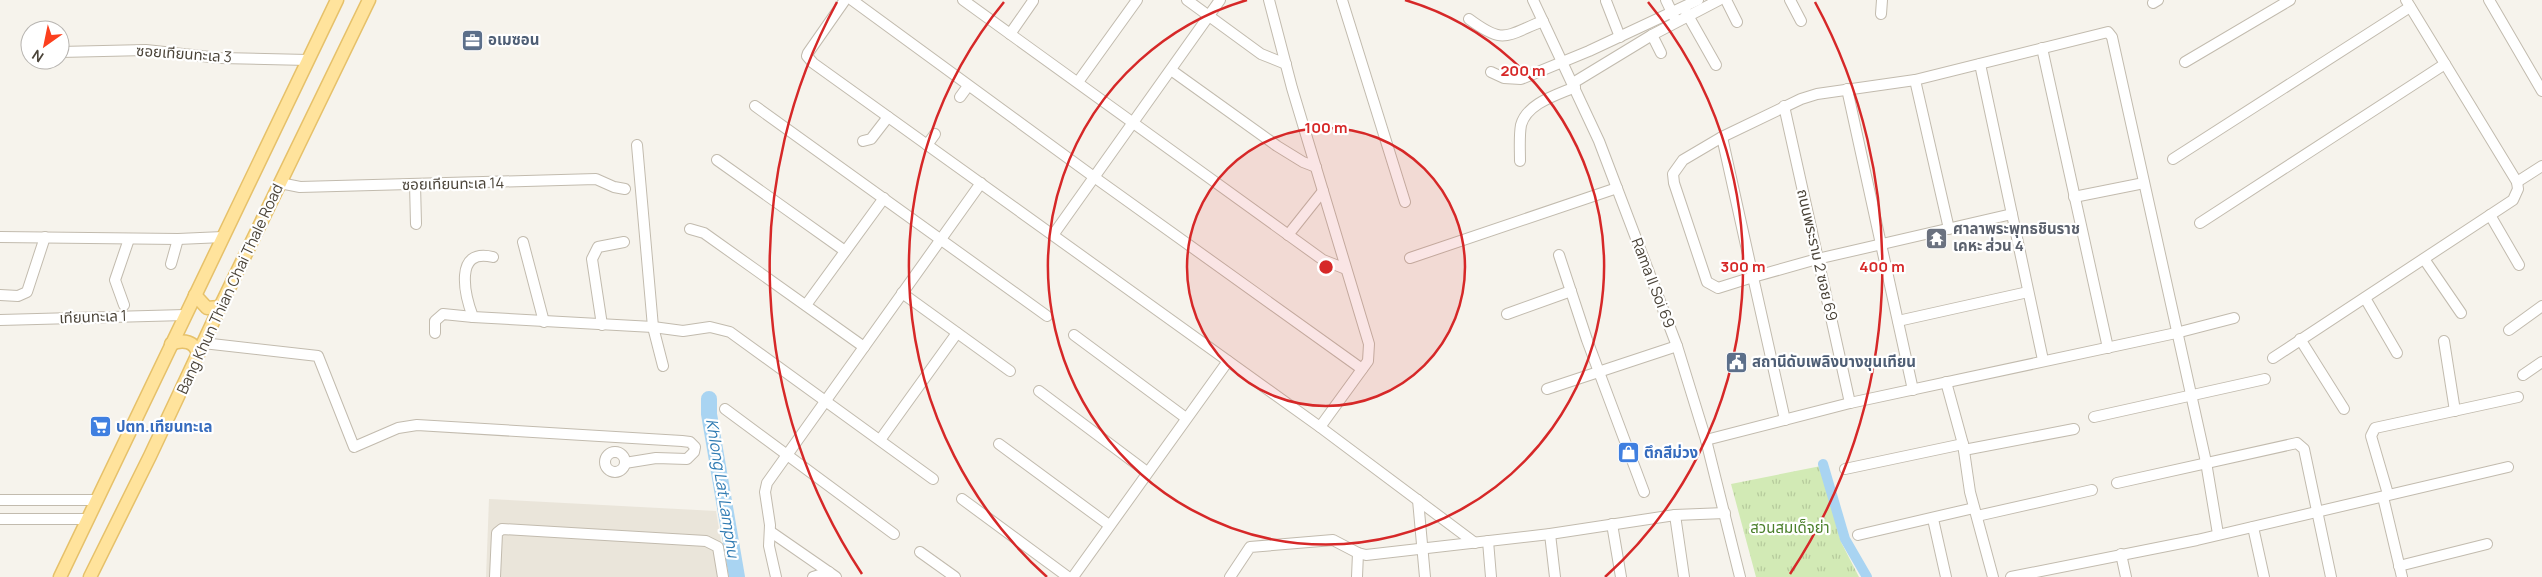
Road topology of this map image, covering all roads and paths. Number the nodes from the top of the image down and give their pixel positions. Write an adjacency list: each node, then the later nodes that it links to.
1 (337, 0): 37 (main road, Bang Khun Thian Chai Thale Road)
2 (369, 0): 69 (main road, Bang Khun Thian Chai Thale Road)
3 (845, 0): 55 (street)
4 (852, 0): 49 (street)
5 (963, 0): 31 (street)
6 (1136, 0): 47 (street)
7 (1187, 0): 25 (street)
8 (1220, 0): 25 (street)
9 (1268, 0): 40 (street)
10 (1342, 0): 78 (street)
11 (1532, 0): 28 (street, Rama II Soi 69)
12 (1666, 0): 26 (street)
13 (1698, 0): 23 (street)
14 (1719, 0): 23 (street)
15 (1726, 0): 30 (street)
16 (1790, 0): 29 (street)
17 (1882, 0): 24 (street)
18 (2290, 0): 39 (street)
19 (2490, 0): 51 (street)
20 (1033, 1): 31 (street)
21 (1606, 1): 33 (street)
22 (2408, 4): 42 (street); 62 (street)
23 (1686, 11): 26 (street); 43 (street)
24 (1881, 14)
25 (1209, 16): 40 (street); 44 (street)
26 (1674, 17): 32 (street); 33 (street)
27 (1469, 19): 28 (street)
28 (1543, 21): 38 (street, Rama II Soi 69)
29 (1801, 21)
30 (1737, 22)
31 (1010, 34): 47 (street)
32 (1652, 35): 36 (street); 48 (street)
33 (1620, 37): 38 (street)
34 (2042, 48): 41 (street); 71 (street); 76 (street)
35 (70, 52): 37 (street, ซอยเทียนทะเล 3)
36 (1661, 53)
37 (308, 60): 88 (main road, Bang Khun Thian Chai Thale Road)
38 (1563, 61): 45 (street); 48 (street, Rama II Soi 69)
39 (2185, 62)
40 (1286, 64): 66 (street)
41 (1980, 64): 46 (street); 79 (street)
42 (2445, 64): 68 (street); 81 (street)
43 (1716, 65)
44 (1171, 70): 56 (street); 66 (street)
45 (1491, 72)
46 (1915, 80): 50 (street); 83 (street)
47 (1078, 82): 56 (street)
48 (1574, 85): 64 (street); 74 (street, Rama II Soi 69)
49 (968, 86): 52 (street); 67 (street)
50 (1847, 89): 54 (street); 95 (street)
51 (2542, 91)
52 (960, 97)
53 (755, 106): 77 (street)
54 (1784, 106): 58 (street); 100 (street, ถนนพระราม 2 ซอย 69)
55 (888, 117): 59 (street); 60 (street)
56 (1132, 123): 67 (street); 86 (street)
57 (935, 134): 60 (street)
58 (1722, 137): 105 (street); 105 (street)
59 (863, 140)
60 (927, 144): 70 (street)
61 (637, 145): 126 (street)
62 (2172, 159)
63 (717, 160): 96 (street)
64 (1520, 162)
65 (2542, 166): 68 (street)
66 (1316, 167): 75 (street)
67 (1094, 177): 85 (street); 146 (street)
68 (2517, 182): 80 (street)
69 (280, 183): 72 (street, ซอยเทียนทะเล 14); 115 (main road, Bang Khun Thian Chai Thale Road)
70 (982, 183): 85 (street); 90 (street)
71 (2144, 183): 76 (street); 128 (street)
72 (415, 184): 73 (street, ซอยเทียนทะเล 14); 82 (street)
73 (625, 188)
74 (1617, 188): 99 (street); 136 (street, Rama II Soi 69)
75 (1324, 191): 86 (street); 104 (street)
76 (2074, 197): 138 (street)
77 (884, 198): 90 (street); 96 (street)
78 (1405, 202)
79 (2012, 214): 83 (street); 107 (street)
80 (2490, 215): 101 (street); 103 (street)
81 (2200, 223)
82 (416, 224)
83 (1949, 228): 95 (street)
84 (690, 229): 113 (street)
85 (1054, 235): 143 (street)
86 (1288, 235): 104 (street)
87 (0, 237): 89 (street)
88 (223, 237): 92 (street); 110 (main road, Bang Khun Thian Chai Thale Road)
89 (44, 238): 91 (street); 109 (street)
90 (942, 238): 108 (street); 119 (street)
91 (129, 239): 92 (street); 112 (street)
92 (178, 239): 102 (street)
93 (522, 242): 124 (street)
94 (624, 242): 125 (street)
95 (1881, 245): 100 (street); 123 (street)
96 (845, 251): 113 (street)
97 (1559, 254): 106 (street)
98 (493, 257): 120 (street)
99 (1410, 258)
100 (1817, 259): 105 (street); 158 (street, ถนนพระราม 2 ซอย 69)
101 (2424, 259): 111 (street); 116 (street)
102 (171, 264)
103 (2520, 266)
104 (1346, 269): 146 (street)
105 (1753, 277): 164 (street)
106 (1571, 291): 118 (street); 148 (street)
107 (2028, 292): 123 (street); 142 (street)
108 (902, 293): 130 (street); 137 (street)
109 (0, 294)
110 (195, 295): 115 (main road); 117 (main road, Bang Khun Thian Chai Thale Road)
111 (2364, 298): 132 (street); 139 (street)
112 (124, 305)
113 (806, 305): 137 (street)
114 (2542, 306): 127 (street)
115 (220, 307): 134 (main road, Bang Khun Thian Chai Thale Road)
116 (2461, 313)
117 (185, 314): 122 (street, เทียนทะเล 1); 135 (main road, Bang Khun Thian Chai Thale Road)
118 (1507, 314)
119 (1047, 316)
120 (473, 317): 124 (street); 129 (street)
121 (2234, 318): 128 (street)
122 (0, 320)
123 (1898, 321): 153 (street)
124 (544, 322): 125 (street)
125 (602, 325): 126 (street)
126 (653, 327): 145 (street); 157 (street)
127 (2509, 330)
128 (2176, 332): 138 (street); 155 (street)
129 (435, 333)
130 (957, 333): 147 (street); 167 (street)
131 (1074, 335): 163 (street)
132 (2300, 339): 141 (street); 159 (street)
133 (2444, 341): 161 (street)
134 (204, 343): 140 (main road, Bang Khun Thian Chai Thale Road); 173 (street)
135 (171, 344): 140 (main road); 184 (main road, Bang Khun Thian Chai Thale Road)
136 (1677, 346): 148 (street); 168 (street, Rama II Soi 69)
137 (864, 347): 157 (street)
138 (2108, 348): 142 (street)
139 (2397, 353)
140 (198, 355): 212 (main road, Bang Khun Thian Chai Thale Road)
141 (2273, 358)
142 (2043, 360): 151 (street)
143 (1228, 361): 163 (street); 165 (street)
144 (2542, 362): 149 (street)
145 (663, 366)
146 (1362, 369): 165 (street)
147 (1010, 372)
148 (1599, 372): 152 (street); 180 (street)
149 (2523, 375)
150 (2265, 379): 155 (street)
151 (1946, 382): 153 (street); 170 (street)
152 (1547, 389)
153 (1913, 390): 158 (street)
154 (1039, 391): 176 (street)
155 (2191, 396): 162 (street); 172 (street)
156 (2518, 398): 161 (street)
157 (824, 401): 167 (street); 171 (street)
158 (1850, 403): 164 (street)
159 (2344, 409)
160 (725, 410): 171 (street)
161 (2455, 411): 181 (street)
162 (2094, 417)
163 (1186, 418): 176 (street)
164 (1785, 420): 168 (street)
165 (1320, 427): 185 (street)
166 (2074, 429): 170 (street)
167 (880, 440): 177 (street)
168 (1706, 440): 188 (street, Rama II Soi 69)
169 (999, 444): 194 (street)
170 (1964, 447): 175 (street); 186 (street)
171 (786, 455): 196 (street); 197 (street)
172 (2206, 462): 178 (street); 187 (street); 199 (street)
173 (625, 463)
174 (2508, 467): 181 (street)
175 (1845, 469)
176 (1147, 472): 194 (street)
177 (933, 479)
178 (2117, 483)
179 (2092, 490): 186 (street)
180 (1644, 492)
181 (2386, 496): 187 (street); 209 (street)
182 (962, 499): 218 (street)
183 (0, 500): 184 (street)
184 (97, 500): 191 (main road, Bang Khun Thian Chai Thale Road)
185 (1418, 500): 202 (street); 204 (street)
186 (1976, 512): 192 (street); 229 (street)
187 (2317, 512): 195 (street); 234 (street)
188 (1725, 513): 189 (street); 227 (street, Rama II Soi 69)
189 (1675, 515): 193 (street); 226 (street)
190 (0, 519): 191 (street)
191 (88, 519): 211 (main road, Bang Khun Thian Chai Thale Road)
192 (1933, 519): 200 (street); 228 (street)
193 (1612, 524): 198 (street); 225 (street)
194 (1109, 525): 219 (street)
195 (2253, 527): 199 (street); 233 (street)
196 (771, 532): 210 (street); 215 (street)
197 (894, 534)
198 (1550, 534): 201 (street); 224 (street)
199 (2218, 534): 207 (street)
200 (1858, 535)
201 (1488, 541): 202 (street); 223 (street)
202 (1475, 543): 204 (street)
203 (2487, 544): 209 (street)
204 (1422, 549): 206 (street); 222 (street)
205 (920, 552): 217 (street)
206 (1358, 553): 220 (street); 221 (street)
207 (2121, 554): 208 (street); 232 (street)
208 (2059, 566): 230 (street); 231 (street)
209 (2399, 566): 235 (street)
210 (833, 575): 216 (street)
211 (60, 577)
212 (90, 577)
213 (495, 577): 214 (street)
214 (723, 577)
215 (776, 577)
216 (813, 577)
217 (955, 577)
218 (1068, 577)
219 (1073, 577)
220 (1230, 577)
221 (1357, 577)
222 (1425, 577)
223 (1492, 577)
224 (1555, 577)
225 (1621, 577)
226 (1684, 577)
227 (1740, 577)
228 (1946, 577)
229 (1992, 577)
230 (2011, 577)
231 (2061, 577)
232 (2126, 577)
233 (2264, 577)
234 (2331, 577)
235 (2402, 577)

